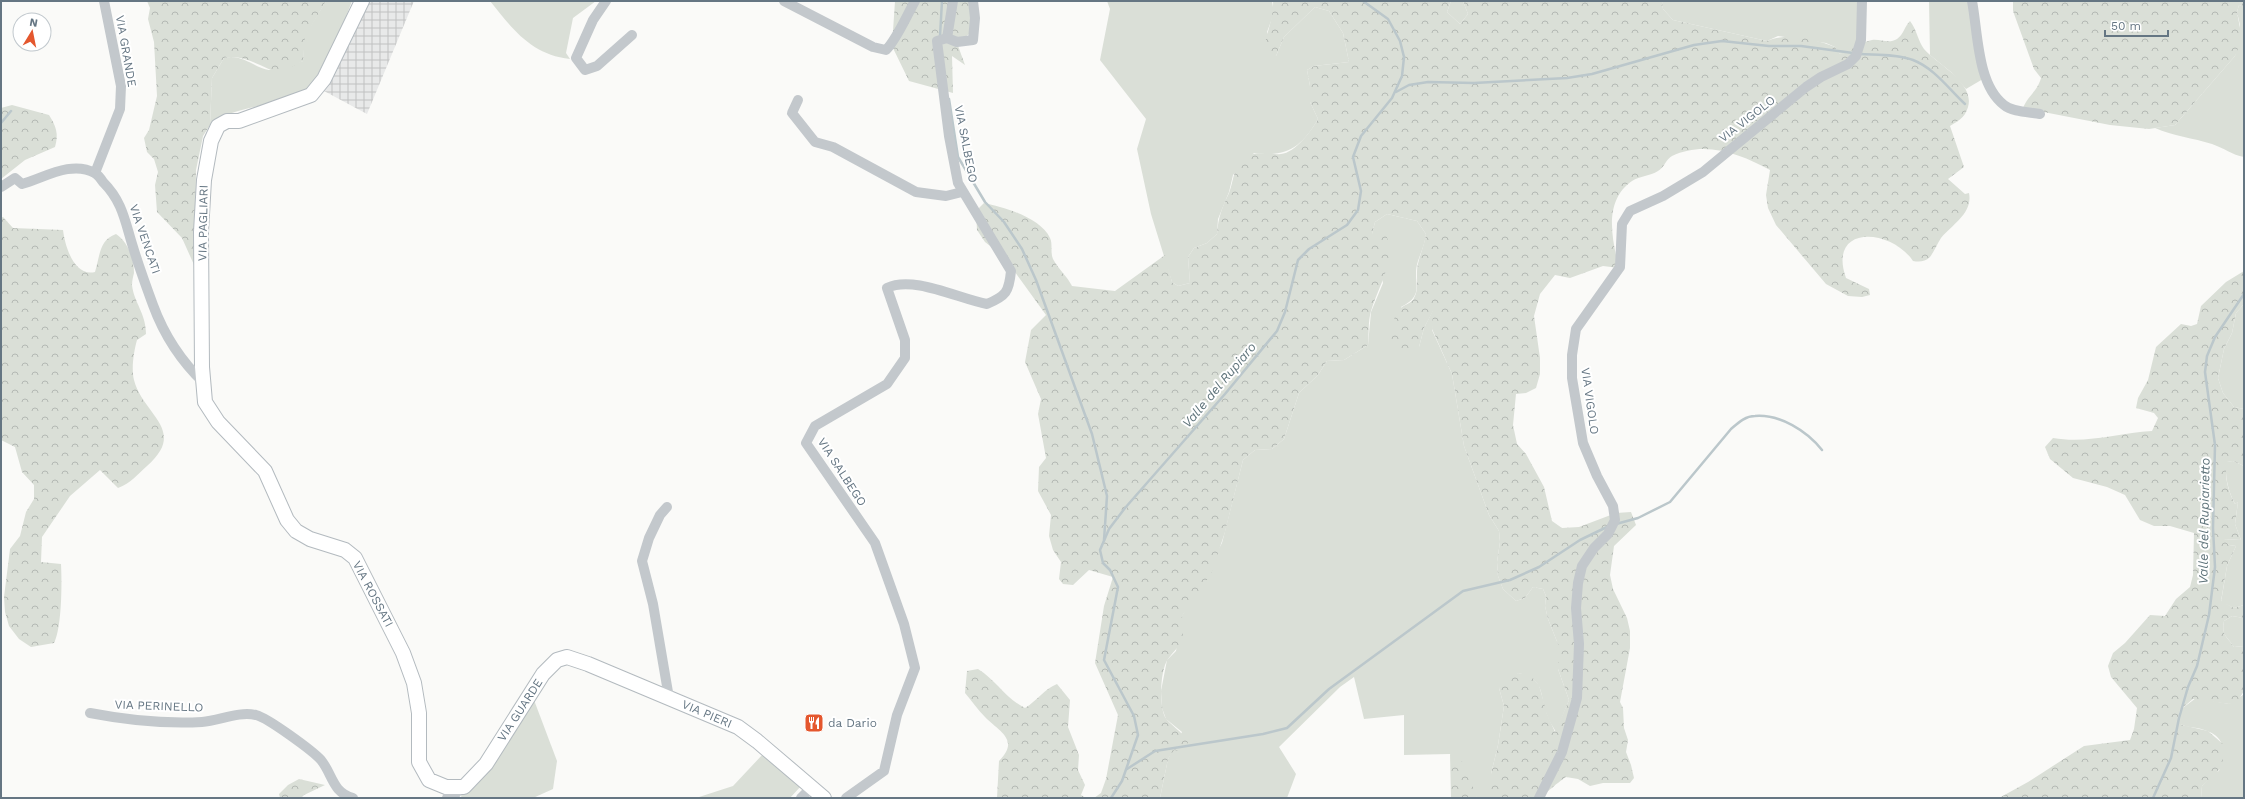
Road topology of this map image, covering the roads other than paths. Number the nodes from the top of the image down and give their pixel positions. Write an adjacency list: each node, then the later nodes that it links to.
1 (104, 1): 14 (street, VIA GRANDE)
2 (362, 1): 17 (street, VIA PAGLIARI)
3 (606, 1): 10 (street)
4 (784, 1): 5 (street)
5 (915, 1)
6 (953, 1): 11 (street)
7 (973, 1): 11 (street, VIA SALBEGO)
8 (1862, 1): 30 (street, VIA VIGOLO)
9 (1972, 1): 13 (street)
10 (632, 35)
11 (948, 38): 16 (street, VIA SALBEGO)
12 (798, 100): 16 (street)
13 (2040, 114)
14 (95, 173): 15 (street); 17 (street, VIA VENCATI)
15 (1, 186)
16 (962, 192): 29 (street, VIA SALBEGO)
17 (204, 384): 22 (street, VIA ROSSATI)
18 (667, 507): 20 (street)
19 (588, 664): 20 (street, VIA PIERI); 22 (street, VIA GUARDE)
20 (669, 698): 23 (street, VIA PIERI)
21 (90, 713): 24 (street, VIA PERINELLO)
22 (462, 787): 26 (street)
23 (812, 787): 27 (street); 28 (street, VIA PIERI)
24 (337, 794): 25 (street, VIA PERINELLO)
25 (353, 798)
26 (447, 798)
27 (801, 798)
28 (824, 798)
29 (846, 798)
30 (1539, 798)

